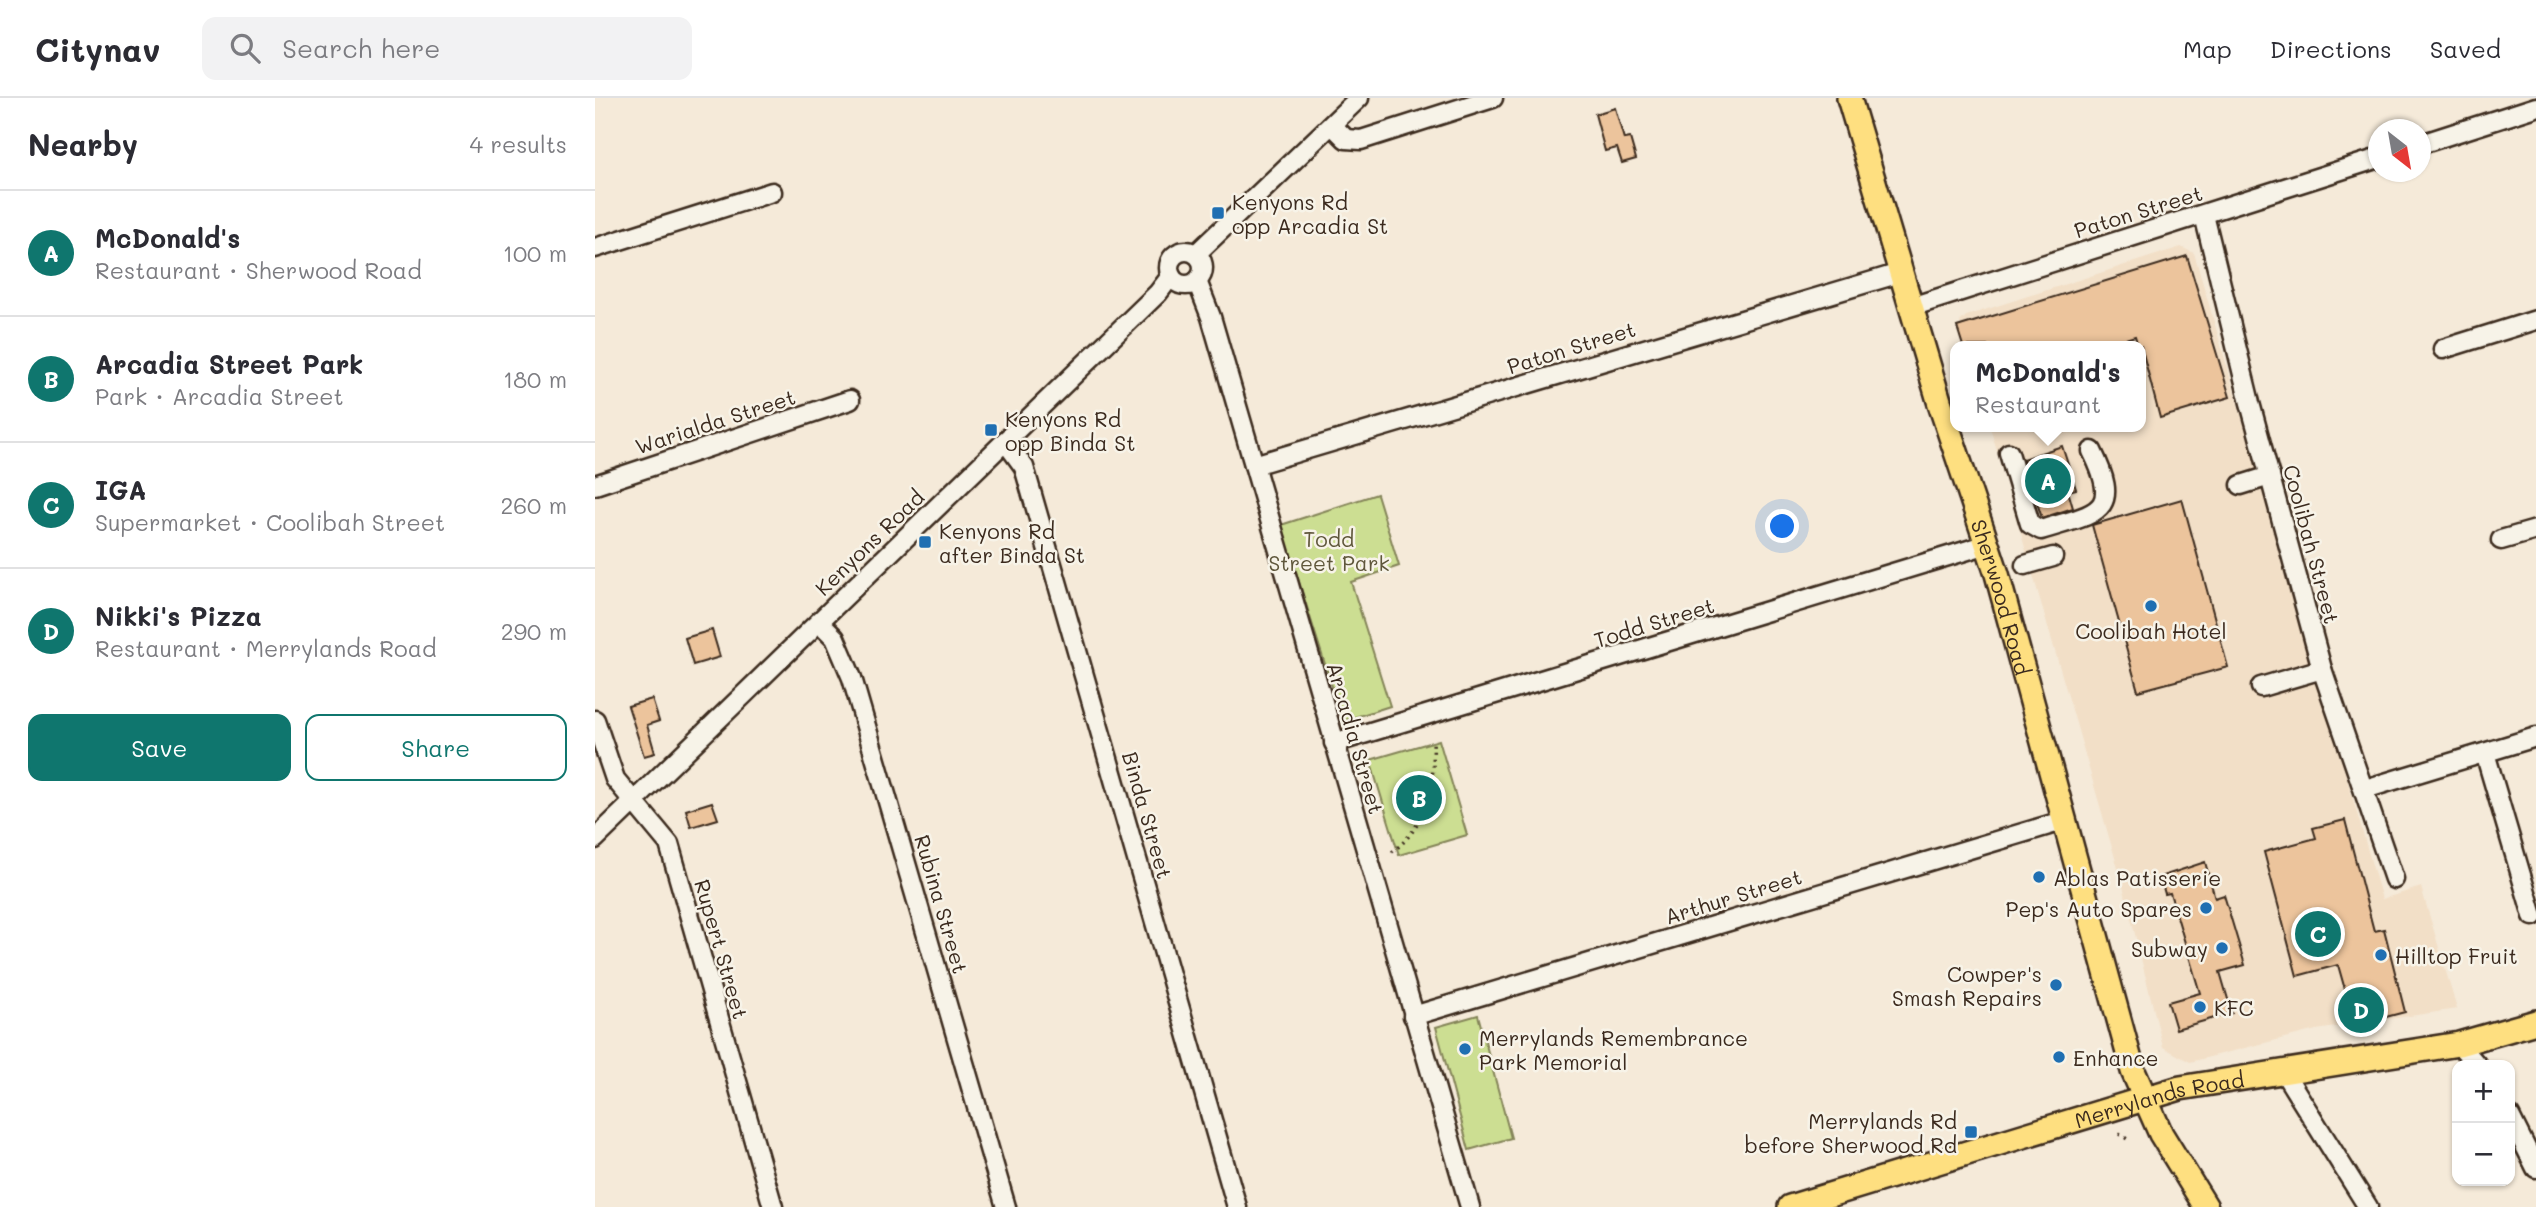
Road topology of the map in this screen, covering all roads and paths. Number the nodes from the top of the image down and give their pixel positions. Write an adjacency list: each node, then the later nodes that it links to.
1 (1359, 98): 5 (street)
2 (1493, 98): 5 (street)
3 (1849, 98): 12 (main road, Sherwood Road)
4 (2536, 107): 6 (street)
5 (1332, 125): 11 (street)
6 (2431, 140)
7 (2368, 161): 9 (street, Paton Street)
8 (772, 192): 10 (street)
9 (2204, 215): 15 (street, Paton Street); 25 (street, Coolibah Street)
10 (595, 248)
11 (1196, 254): 13 (street); 14 (street)
12 (1900, 273): 15 (main road, Sherwood Road); 24 (street, Paton Street)
13 (1171, 276): 14 (street); 21 (street, Kenyons Road)
14 (1197, 281): 24 (street, Arcadia Street)
15 (1911, 307): 19 (main road, Sherwood Road)
16 (2536, 320): 17 (street)
17 (2443, 349)
18 (850, 400): 26 (street, Warialda Street)
19 (1950, 427)
20 (1952, 432): 30 (main road, Sherwood Road)
21 (1005, 441): 33 (street, Kenyons Road); 61 (street, Binda Street)
22 (2092, 451): 23 (street)
23 (2009, 453)
24 (1254, 465): 39 (street, Arcadia Street)
25 (2270, 476): 27 (street); 34 (street, Coolibah Street)
26 (595, 485)
27 (2241, 485)
28 (2536, 530): 29 (street)
29 (2501, 541)
30 (1988, 544): 39 (street, Todd Street); 43 (main road, Sherwood Road)
31 (2053, 557): 32 (street)
32 (2025, 565)
33 (819, 622): 42 (street, Kenyons Road); 60 (street, Rubina Street)
34 (2322, 669): 35 (street); 41 (street, Coolibah Street)
35 (2261, 687)
36 (595, 720): 42 (street, Rupert Street)
37 (2536, 737): 40 (street)
38 (1433, 740): 45 (path)
39 (1334, 743): 48 (street, Arcadia Street)
40 (2485, 753): 41 (street); 47 (street)
41 (2365, 789): 46 (street, Coolibah Street)
42 (634, 801): 44 (street, Kenyons Road); 59 (street, Rupert Street)
43 (2066, 820): 48 (street, Arthur Street); 53 (main road, Sherwood Road)
44 (595, 839)
45 (1392, 852)
46 (2394, 879)
47 (2533, 916)
48 (1413, 1016): 62 (street, Arcadia Street)
49 (2536, 1022): 50 (main road, Merrylands Road)
50 (2459, 1044): 51 (street); 52 (main road, Merrylands Road)
51 (2473, 1060)
52 (2283, 1071): 53 (main road, Merrylands Road); 64 (street)
53 (2145, 1098): 58 (main road, Merrylands Road); 63 (main road, Sherwood Road)
54 (2514, 1123): 57 (street)
55 (2119, 1134): 56 (path)
56 (2129, 1140)
57 (2536, 1168)
58 (1804, 1205)
59 (773, 1207)
60 (1006, 1207)
61 (1237, 1207)
62 (1470, 1207)
63 (2206, 1207)
64 (2368, 1207)

